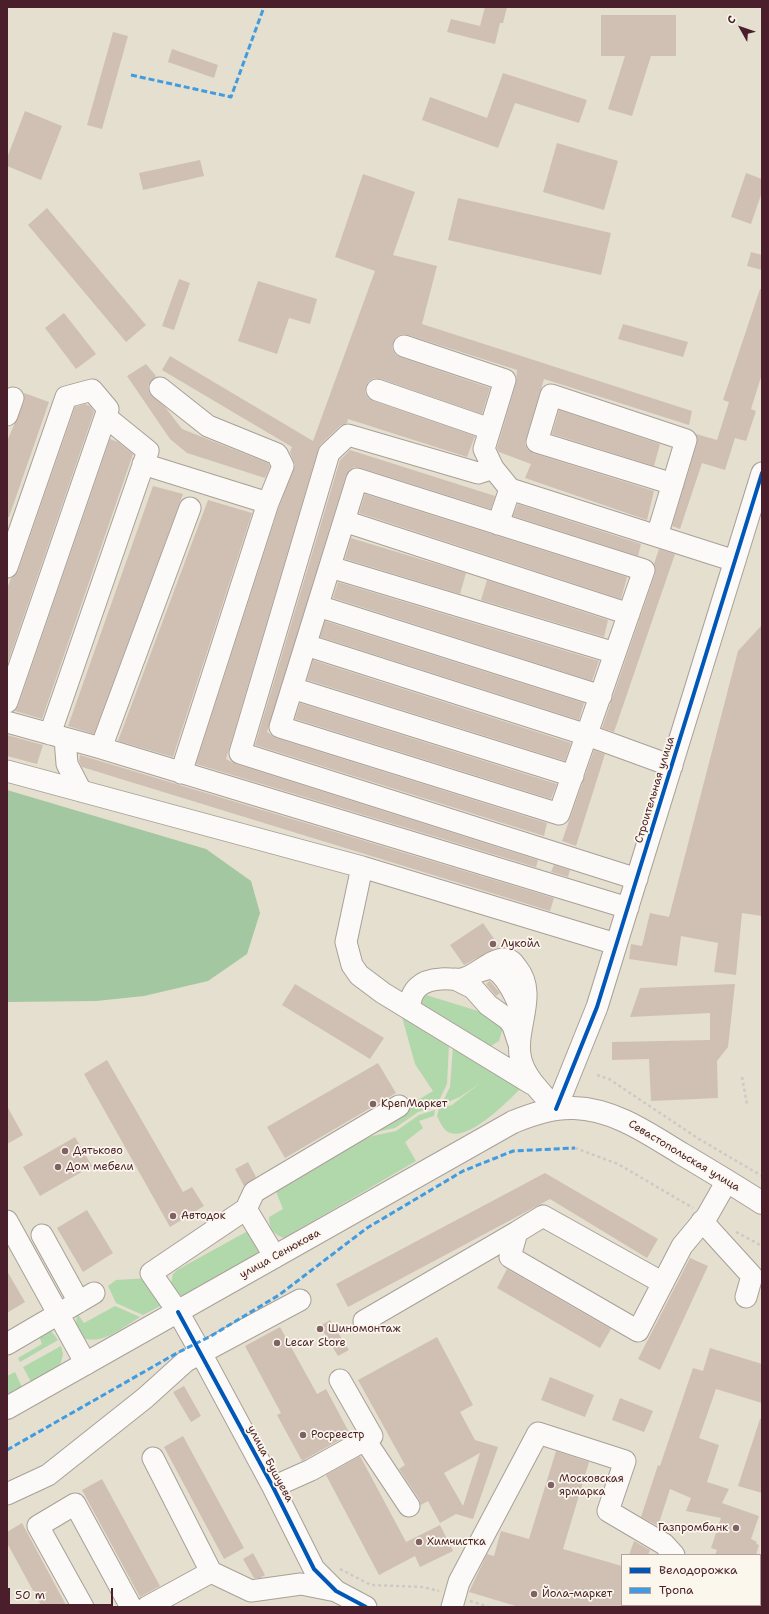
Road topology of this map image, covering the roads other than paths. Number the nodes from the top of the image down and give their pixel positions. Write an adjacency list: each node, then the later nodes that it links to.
1 (404, 346): 5 (street)
2 (160, 388): 11 (street)
3 (377, 390): 5 (street)
4 (106, 417): 6 (street); 17 (street); 25 (street)
5 (490, 429): 7 (street)
6 (143, 464): 11 (street); 28 (street)
7 (493, 468): 10 (street); 36 (street)
8 (762, 473): 16 (street, Строительная улица)
9 (672, 484): 9 (street); 15 (street)
10 (510, 489): 14 (street); 15 (street)
11 (268, 503): 32 (street)
12 (190, 508): 29 (street)
13 (344, 521): 14 (street); 18 (street); 20 (street)
14 (498, 524): 20 (street)
15 (657, 536): 16 (street)
16 (735, 561): 30 (street, Строительная улица)
17 (7, 567)
18 (330, 567): 19 (street); 22 (street)
19 (318, 606): 21 (street); 24 (street)
20 (629, 614): 22 (street)
21 (306, 645): 23 (street); 27 (street)
22 (615, 653): 24 (street)
23 (292, 688): 33 (street); 33 (street)
24 (601, 696): 27 (street)
25 (7, 702)
26 (7, 722): 28 (street)
27 (587, 735): 30 (street); 33 (street)
28 (57, 736): 29 (street); 34 (street)
29 (101, 748): 32 (street)
30 (672, 766): 36 (street, Строительная улица)
31 (7, 771): 34 (street)
32 (181, 772): 37 (street)
33 (573, 776)
34 (81, 791): 35 (street)
35 (362, 867): 38 (street); 40 (street)
36 (637, 879): 37 (street, Строительная улица)
37 (628, 908): 38 (street, Строительная улица)
38 (616, 944): 44 (street, Строительная улица)
39 (455, 979): 40 (street); 41 (street); 41 (street)
40 (410, 1008): 42 (street)
41 (519, 1044): 42 (street)
42 (538, 1088): 44 (street)
43 (399, 1106): 47 (street)
44 (556, 1109): 45 (main road, Севастопольская улица); 52 (main road, улица Сенюкова)
45 (727, 1181): 46 (main road, Севастопольская улица); 48 (street)
46 (762, 1203)
47 (246, 1209): 52 (street); 56 (street, улица Бушуева)
48 (704, 1219): 53 (street); 54 (street)
49 (7, 1221): 57 (street)
50 (516, 1232): 53 (street); 53 (street); 58 (street)
51 (42, 1235): 57 (street)
52 (275, 1257): 56 (main road, улица Сенюкова)
53 (662, 1283)
54 (746, 1297)
55 (300, 1300): 60 (street)
56 (178, 1312): 60 (street, улица Бушуева); 61 (main road, улица Сенюкова)
57 (59, 1314): 59 (street); 61 (street)
58 (364, 1321)
59 (7, 1344)
60 (200, 1353): 66 (street, улица Бушуева); 67 (street)
61 (86, 1364): 63 (main road, улица Сенюкова)
62 (340, 1380): 64 (street)
63 (7, 1408)
64 (365, 1440): 66 (street); 68 (street)
65 (153, 1458): 70 (street)
66 (273, 1487): 71 (street, улица Бушуева)
67 (7, 1494)
68 (409, 1506)
69 (673, 1554): 73 (street)
70 (211, 1572): 72 (street); 76 (street)
71 (336, 1591): 72 (street); 77 (street, улица Бушуева)
72 (248, 1599)
73 (453, 1602)
74 (82, 1607): 75 (street)
75 (131, 1607)
76 (147, 1607)
77 (366, 1607)

